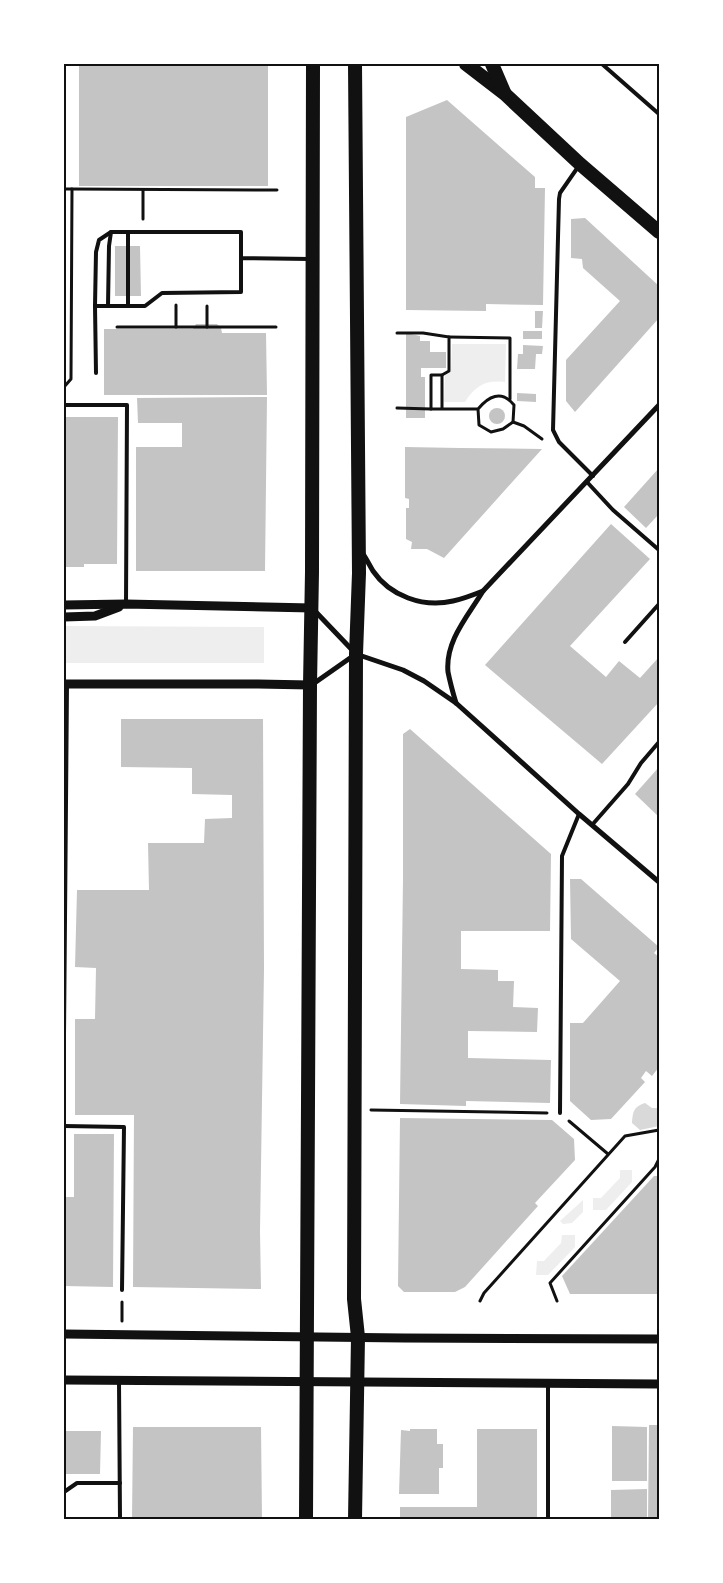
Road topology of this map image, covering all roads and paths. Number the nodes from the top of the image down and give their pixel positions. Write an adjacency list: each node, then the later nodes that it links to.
1 (313, 64): 18 (highway)
2 (355, 64): 44 (highway)
3 (467, 64): 6 (highway)
4 (492, 64): 6 (highway)
5 (602, 64): 7 (lane)
6 (506, 94): 8 (highway)
7 (659, 114)
8 (580, 164): 16 (highway); 42 (lane)
9 (64, 189): 10 (path)
10 (72, 189): 11 (path); 32 (path)
11 (143, 190): 12 (path); 13 (path)
12 (277, 190)
13 (143, 223)
14 (111, 232): 15 (lane); 20 (lane); 21 (lane)
15 (128, 232): 17 (lane); 22 (lane)
16 (659, 232)
17 (241, 258): 18 (lane); 22 (lane)
18 (312, 259): 50 (highway)
19 (176, 305): 25 (path)
20 (95, 306): 21 (lane); 30 (lane)
21 (108, 306): 22 (lane)
22 (128, 306)
23 (207, 306): 26 (path)
24 (117, 326): 25 (path)
25 (176, 326): 26 (path)
26 (207, 326): 27 (path)
27 (276, 327)
28 (397, 333): 29 (path)
29 (449, 337): 31 (path); 33 (path)
30 (96, 374)
31 (442, 375): 37 (path); 38 (path)
32 (64, 387)
33 (510, 400): 39 (path); 40 (path)
34 (64, 405): 47 (lane)
35 (659, 405): 42 (street)
36 (397, 408): 38 (path)
37 (442, 408): 38 (path); 39 (path)
38 (432, 409)
39 (478, 409): 40 (path)
40 (513, 422): 41 (path)
41 (548, 444)
42 (593, 476): 43 (street)
43 (587, 482): 45 (lane); 46 (street)
44 (359, 547): 46 (street); 53 (highway)
45 (659, 550)
46 (483, 591): 56 (street)
47 (126, 604): 49 (street); 50 (street); 51 (street)
48 (659, 604): 52 (lane)
49 (64, 605)
50 (312, 608): 53 (street); 55 (highway)
51 (64, 617)
52 (625, 642)
53 (356, 654): 55 (street); 56 (street); 62 (highway)
54 (66, 684): 55 (street); 61 (lane)
55 (310, 685): 73 (highway)
56 (456, 703): 58 (street)
57 (659, 742): 59 (lane)
58 (579, 814): 59 (street); 63 (lane)
59 (592, 825): 60 (street)
60 (659, 882)
61 (64, 1035)
62 (356, 1110): 63 (path); 74 (highway)
63 (560, 1113): 66 (path)
64 (64, 1126): 68 (lane)
65 (659, 1130): 66 (path)
66 (608, 1154): 69 (path)
67 (659, 1159): 70 (path)
68 (122, 1290): 72 (path)
69 (480, 1301)
70 (558, 1301)
71 (64, 1334): 72 (street)
72 (122, 1334): 73 (street)
73 (307, 1337): 74 (street); 78 (highway)
74 (358, 1338): 75 (street); 79 (highway)
75 (659, 1339)
76 (64, 1380): 77 (street)
77 (120, 1380): 78 (street); 82 (lane)
78 (307, 1381): 79 (street); 85 (highway)
79 (357, 1382): 80 (street); 86 (highway)
80 (548, 1383): 81 (street); 87 (lane)
81 (659, 1384)
82 (120, 1483): 83 (lane); 84 (lane)
83 (64, 1492)
84 (120, 1519)
85 (306, 1519)
86 (355, 1519)
87 (548, 1519)

